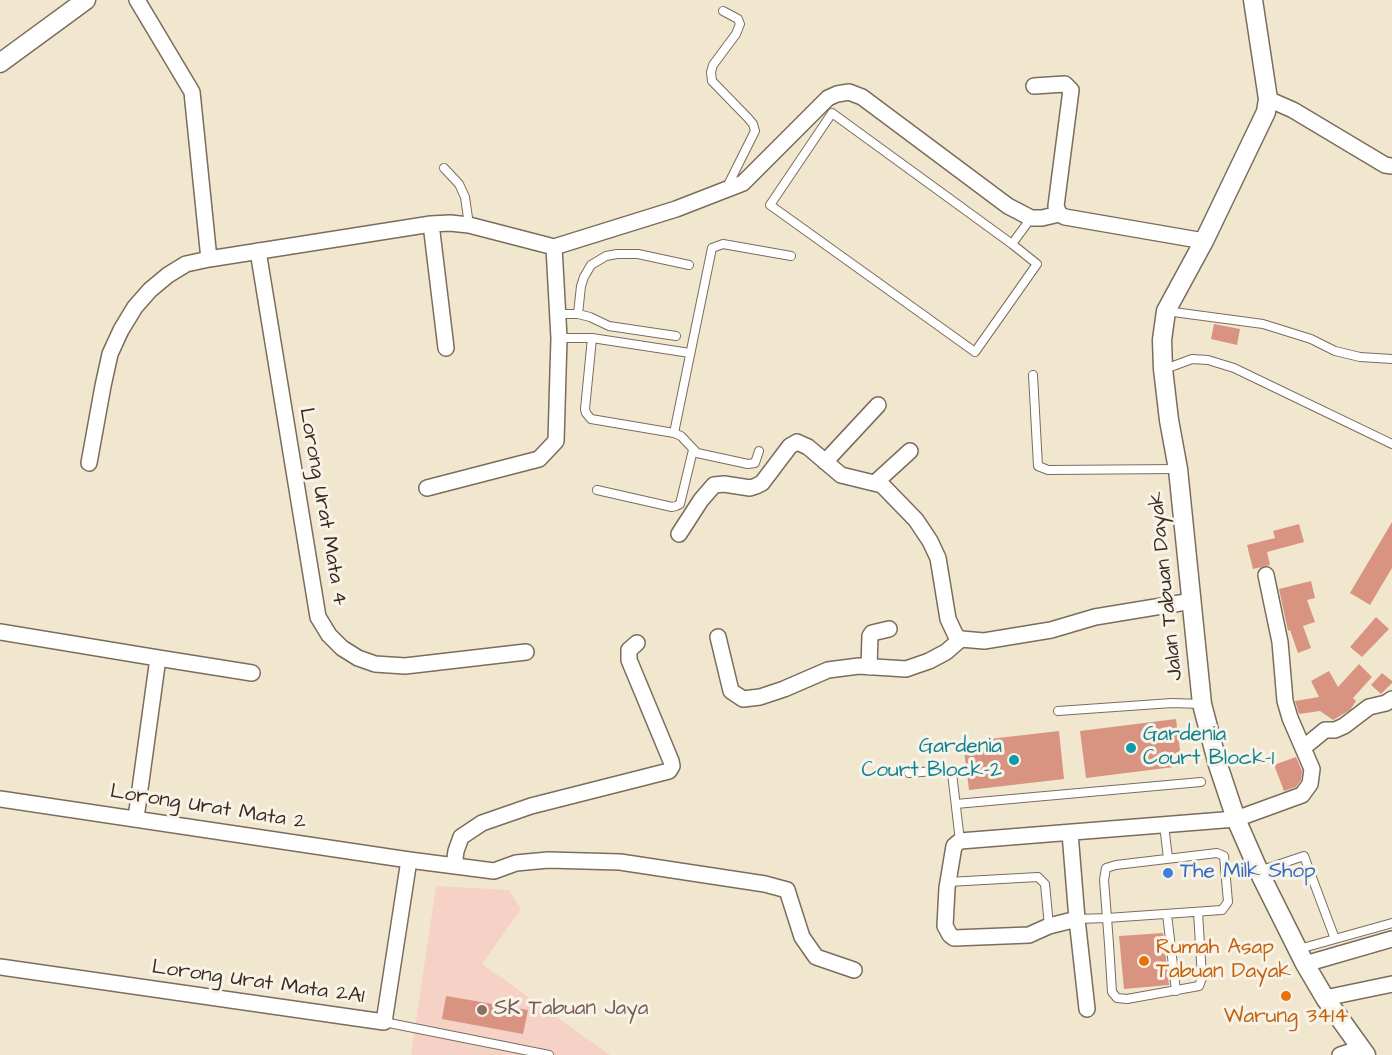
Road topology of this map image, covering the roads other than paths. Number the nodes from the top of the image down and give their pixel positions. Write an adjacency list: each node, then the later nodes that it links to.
1 (86, 0): 5 (street)
2 (137, 0): 20 (street)
3 (1253, 0): 7 (street)
4 (723, 11): 10 (lane)
5 (0, 63)
6 (1034, 86): 11 (street)
7 (1268, 99): 8 (street); 15 (street, Jalan Tabuan Dayak)
8 (1392, 166)
9 (444, 168): 14 (lane)
10 (725, 190): 12 (street); 17 (street)
11 (1059, 214): 12 (street); 15 (street)
12 (1031, 218): 16 (lane)
13 (431, 224): 14 (street); 18 (street); 28 (street)
14 (469, 225): 17 (street)
15 (1204, 241): 22 (street, Jalan Tabuan Dayak)
16 (1012, 244): 16 (lane)
17 (554, 247): 23 (street)
18 (258, 251): 20 (street); 53 (street, Lorong Urat Mata 4)
19 (791, 256): 29 (lane)
20 (209, 259): 40 (street)
21 (689, 265): 24 (lane)
22 (1166, 311): 30 (lane); 31 (street, Jalan Tabuan Dayak)
23 (557, 314): 24 (lane); 26 (street)
24 (578, 315): 25 (lane)
25 (676, 336)
26 (559, 338): 27 (lane); 43 (street)
27 (592, 338): 29 (lane); 34 (lane)
28 (446, 348)
29 (690, 353): 34 (lane)
30 (1392, 359)
31 (1163, 369): 35 (lane); 41 (street, Jalan Tabuan Dayak)
32 (1033, 375): 41 (lane)
33 (878, 405): 39 (street)
34 (674, 433): 36 (lane)
35 (1392, 444)
36 (693, 450): 37 (lane); 44 (lane)
37 (759, 451)
38 (910, 451): 42 (street)
39 (825, 462): 42 (street); 45 (street)
40 (89, 464)
41 (1178, 469): 47 (street, Jalan Tabuan Dayak)
42 (876, 482): 51 (street)
43 (427, 488)
44 (597, 490)
45 (679, 534)
46 (1266, 575): 60 (street)
47 (1192, 602): 51 (street); 58 (street, Jalan Tabuan Dayak)
48 (889, 629): 55 (street)
49 (0, 632): 54 (street)
50 (718, 637): 55 (street)
51 (962, 639): 55 (street)
52 (637, 643): 72 (street)
53 (526, 652)
54 (158, 658): 56 (street); 65 (street)
55 (869, 667)
56 (252, 673)
57 (1392, 699): 60 (street)
58 (1202, 704): 59 (lane); 66 (street, Jalan Tabuan Dayak)
59 (1059, 711)
60 (1303, 748): 66 (street)
61 (909, 773): 64 (lane)
62 (1201, 782): 64 (lane)
63 (0, 799): 65 (street, Lorong Urat Mata 2)
64 (956, 804): 69 (lane)
65 (136, 818): 71 (street, Lorong Urat Mata 2)
66 (1236, 819): 67 (street); 73 (street, Jalan Tabuan Dayak)
67 (1164, 825): 68 (street); 70 (lane)
68 (1070, 832): 69 (street); 78 (street)
69 (960, 841): 74 (street)
70 (1168, 858): 75 (lane); 77 (lane)
71 (409, 860): 72 (street, Lorong Urat Mata 2); 90 (street, Lorong Urat Mata 2A1)
72 (454, 866): 85 (street, Lorong Urat Mata 2)
73 (1259, 871): 81 (lane); 83 (street, Jalan Tabuan Dayak)
74 (948, 882): 80 (lane); 80 (street)
75 (1198, 912): 76 (lane); 87 (lane)
76 (1167, 914): 77 (lane); 87 (lane)
77 (1107, 918): 78 (lane); 87 (lane)
78 (1077, 920): 80 (street); 89 (street)
79 (1392, 923): 81 (lane)
80 (1049, 926)
81 (1335, 939): 83 (lane)
82 (1392, 939): 83 (street)
83 (1301, 956): 88 (street, Jalan Tabuan Dayak)
84 (0, 967): 90 (street, Lorong Urat Mata 2A1)
85 (854, 970)
86 (1392, 984): 88 (street)
87 (1176, 991)
88 (1325, 998): 91 (street, Jalan Tabuan Dayak)
89 (1087, 1009)
90 (384, 1022): 92 (lane)
91 (1363, 1052): 93 (street)
92 (549, 1055)
93 (1340, 1055)

